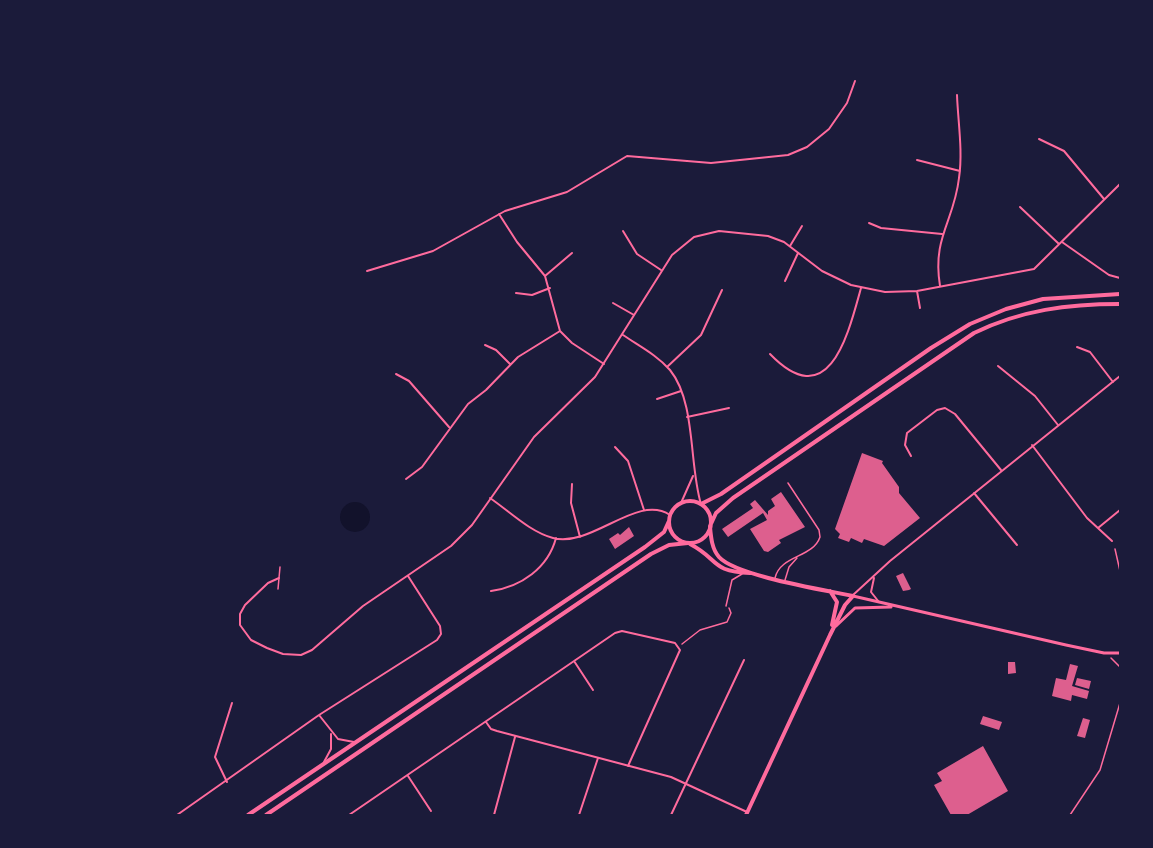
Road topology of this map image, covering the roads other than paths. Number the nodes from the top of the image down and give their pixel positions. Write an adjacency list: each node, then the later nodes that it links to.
1 (855, 81): 9 (street)
2 (957, 95): 5 (street)
3 (1039, 139): 7 (street)
4 (917, 160): 5 (street)
5 (960, 171): 13 (street)
6 (1120, 184): 7 (street)
7 (1104, 200): 14 (street)
8 (1020, 207): 14 (street)
9 (499, 214): 19 (street); 20 (street)
10 (868, 223): 13 (street)
11 (802, 226): 15 (street)
12 (623, 231): 18 (street)
13 (942, 234): 23 (street)
14 (1061, 243): 21 (street); 23 (street)
15 (790, 246): 16 (street); 18 (street)
16 (798, 253): 22 (street); 25 (street)
17 (572, 254): 20 (street)
18 (662, 270): 33 (street)
19 (368, 271)
20 (545, 276): 24 (street)
21 (1120, 278)
22 (785, 281)
23 (940, 287): 27 (street)
24 (550, 288): 28 (street); 34 (street)
25 (861, 288): 27 (street); 38 (street)
26 (722, 290): 42 (street)
27 (917, 291): 32 (street)
28 (516, 293)
29 (1120, 294): 63 (main road)
30 (613, 303): 33 (street)
31 (1120, 304): 68 (main road)
32 (920, 308)
33 (634, 315): 35 (street)
34 (560, 331): 39 (street); 40 (street)
35 (622, 334): 40 (street); 42 (street)
36 (485, 345): 39 (street)
37 (1077, 347): 45 (street)
38 (770, 354)
39 (510, 364): 51 (street)
40 (604, 364): 61 (street)
41 (998, 366): 50 (street)
42 (667, 367): 46 (street)
43 (396, 374): 51 (street)
44 (1120, 376): 45 (street)
45 (1113, 381): 50 (street)
46 (681, 391): 47 (street); 49 (street)
47 (657, 399)
48 (729, 408): 49 (street)
49 (687, 417): 56 (street)
50 (1058, 425): 52 (street)
51 (449, 427): 57 (street)
52 (1032, 445): 55 (street); 69 (street)
53 (615, 447): 64 (street)
54 (911, 456): 55 (street)
55 (1001, 470): 60 (street)
56 (694, 472): 62 (street); 63 (street)
57 (406, 479)
58 (788, 483): 75 (lane)
59 (572, 484): 70 (street)
60 (974, 493): 74 (street); 79 (street)
61 (490, 498): 71 (street); 80 (street)
62 (681, 503): 63 (main road); 66 (main road)
63 (701, 504): 68 (main road)
64 (644, 510): 66 (street); 70 (street)
65 (1120, 510): 69 (street)
66 (670, 516): 67 (main road)
67 (669, 521): 73 (main road); 101 (main road)
68 (710, 526): 73 (main road); 78 (main road)
69 (1098, 528): 72 (street)
70 (580, 537): 71 (street)
71 (556, 538): 85 (street)
72 (1112, 541)
73 (689, 544): 77 (main road); 112 (main road)
74 (1017, 545)
75 (797, 558): 82 (lane); 83 (lane)
76 (279, 567): 81 (lane)
77 (743, 573): 78 (main road); 89 (lane)
78 (754, 574): 82 (main road)
79 (875, 575): 87 (street); 88 (street)
80 (408, 576): 81 (street); 97 (street)
81 (279, 578): 84 (lane)
82 (775, 579): 83 (main road)
83 (785, 581): 86 (main road)
84 (278, 589)
85 (491, 591)
86 (831, 591): 87 (main road); 91 (main road)
87 (853, 596): 88 (street); 91 (main road)
88 (879, 602): 90 (street)
89 (726, 606)
90 (895, 607): 91 (street); 92 (street)
91 (830, 635): 109 (main road)
92 (1120, 653)
93 (744, 660): 107 (street)
94 (574, 661): 95 (street); 98 (street); 104 (street)
95 (593, 690)
96 (232, 703): 106 (street)
97 (319, 715): 99 (street); 106 (street)
98 (486, 722): 100 (street); 105 (street)
99 (331, 734): 101 (street); 103 (street)
100 (515, 736): 102 (street); 114 (street)
101 (357, 742): 103 (main road)
102 (598, 758): 104 (street); 115 (street)
103 (323, 765): 111 (main road)
104 (628, 766): 107 (street)
105 (407, 775): 108 (street); 113 (street)
106 (226, 782): 110 (street)
107 (686, 783): 109 (street); 116 (street)
108 (431, 811)
109 (747, 813)
110 (177, 815)
111 (248, 815)
112 (266, 815)
113 (348, 815)
114 (494, 815)
115 (579, 815)
116 (671, 815)

